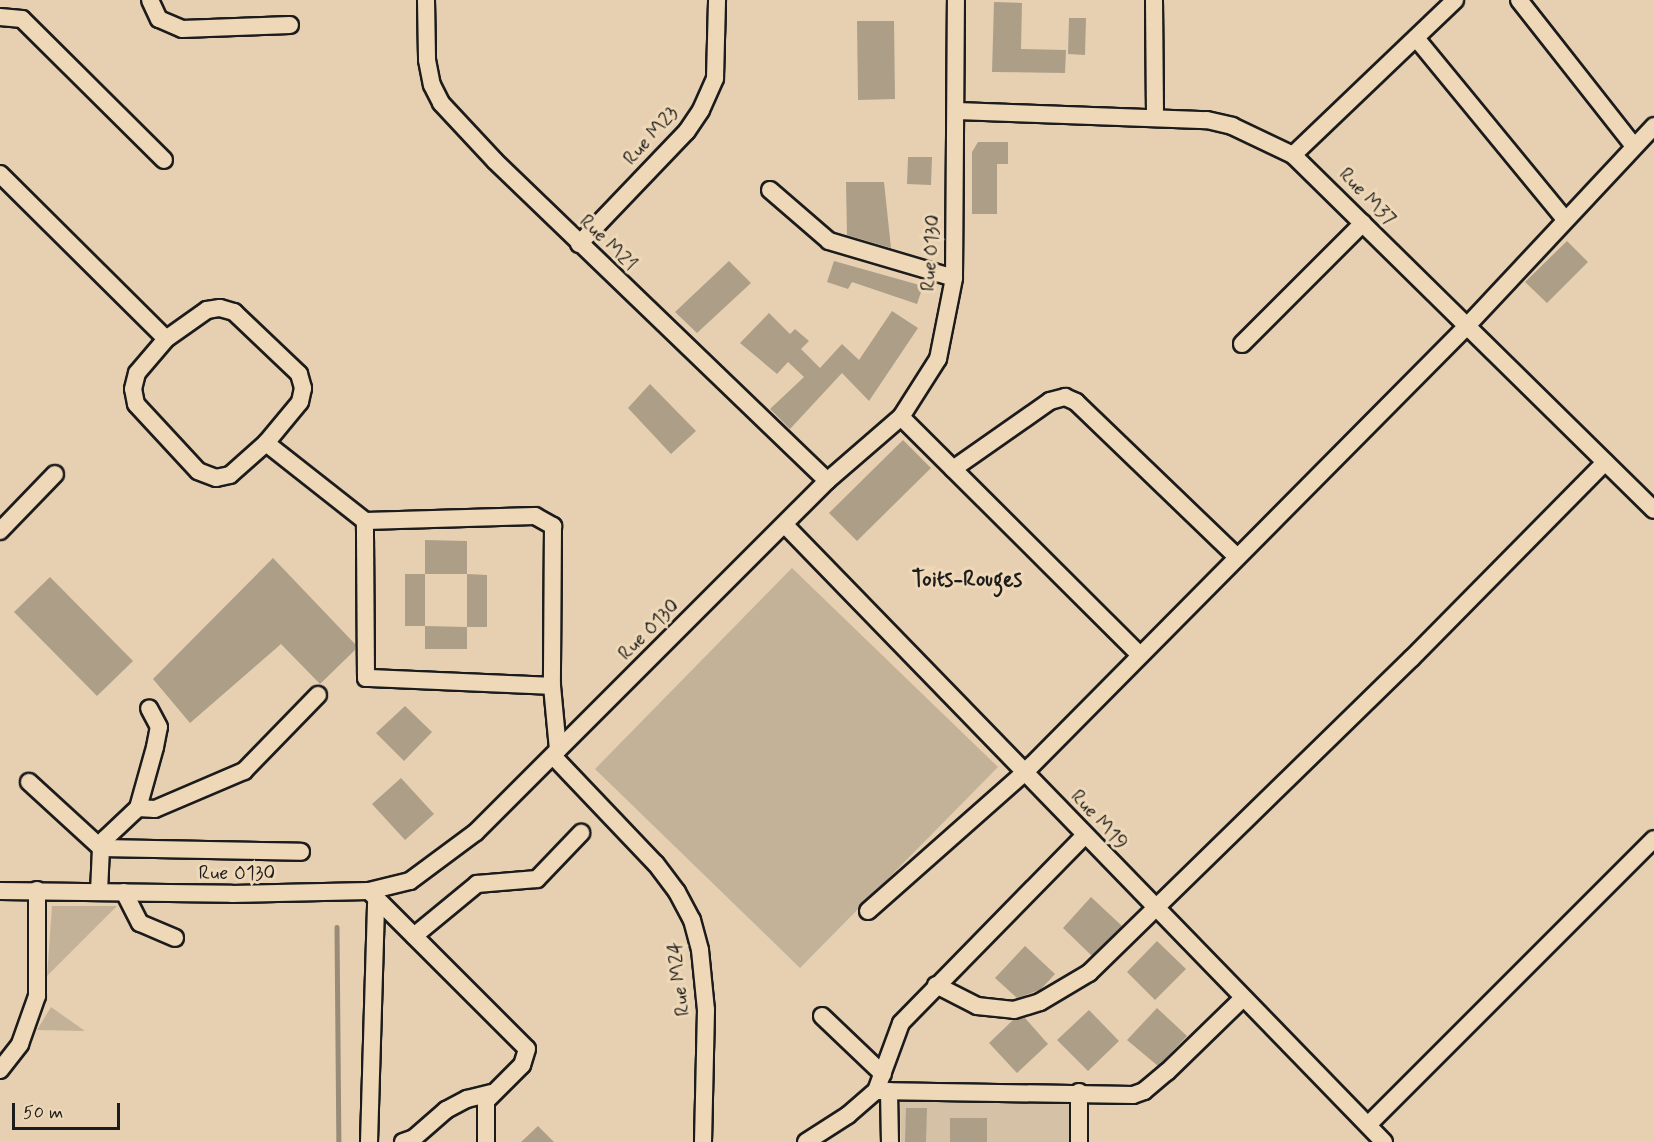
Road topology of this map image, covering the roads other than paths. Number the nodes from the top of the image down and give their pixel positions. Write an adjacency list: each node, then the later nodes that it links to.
1 (150, 0): 9 (street)
2 (426, 0): 21 (street, Rue M21)
3 (717, 0): 21 (street, Rue M23)
4 (956, 0): 11 (street, Rue O130)
5 (1154, 0): 12 (street)
6 (1455, 0): 10 (street)
7 (1519, 0): 14 (street)
8 (0, 17): 16 (street)
9 (290, 25)
10 (1416, 38): 15 (street); 19 (street)
11 (957, 111): 12 (street, Rue M37); 22 (street, Rue O130)
12 (1155, 118): 15 (street, Rue M37)
13 (1654, 126): 14 (street)
14 (1633, 145): 19 (street)
15 (1293, 155): 20 (street, Rue M37)
16 (164, 160)
17 (0, 174): 24 (street)
18 (770, 190): 22 (street)
19 (1564, 218): 23 (street)
20 (1363, 223): 23 (street, Rue M37); 25 (street)
21 (579, 244): 31 (street, Rue M21)
22 (954, 278): 26 (street, Rue O130)
23 (1466, 327): 28 (street, Rue M37); 36 (street)
24 (166, 339): 27 (street); 27 (street)
25 (1242, 344)
26 (901, 417): 29 (street); 31 (street, Rue O130)
27 (266, 443): 33 (street)
28 (1605, 462): 32 (street, Rue M37); 55 (street)
29 (953, 469): 36 (street); 37 (street)
30 (55, 474): 35 (street)
31 (827, 481): 34 (street, Rue O130)
32 (1654, 510)
33 (365, 521): 38 (street); 38 (street)
34 (785, 525): 41 (street, Rue O130); 42 (street, Rue M19)
35 (0, 531)
36 (1237, 557): 37 (street)
37 (1140, 655): 42 (street)
38 (552, 686): 41 (street)
39 (318, 695): 44 (street)
40 (148, 708): 44 (street)
41 (556, 753): 54 (street, Rue O130); 71 (street, Rue M24)
42 (1026, 771): 46 (street, Rue M19); 56 (street)
43 (29, 782): 48 (street)
44 (138, 808): 48 (street)
45 (581, 833): 57 (street)
46 (1085, 835): 55 (street, Rue M19); 59 (street)
47 (1654, 839): 67 (street)
48 (101, 848): 49 (street); 52 (street)
49 (301, 852)
50 (37, 890): 51 (street, Rue O130); 52 (street, Rue O130); 62 (street)
51 (0, 891)
52 (99, 892): 53 (street, Rue O130)
53 (124, 892): 54 (street, Rue O130); 58 (street)
54 (372, 896): 57 (street); 68 (street)
55 (1154, 909): 59 (street); 60 (street, Rue M19)
56 (868, 911)
57 (414, 936): 66 (street)
58 (175, 938)
59 (936, 985): 63 (street)
60 (1242, 999): 65 (street); 67 (street, Rue M19)
61 (822, 1016): 63 (street)
62 (0, 1070)
63 (883, 1074): 64 (street)
64 (883, 1091): 65 (street); 72 (street); 73 (street)
65 (1079, 1092): 74 (street)
66 (491, 1093): 69 (street); 70 (street)
67 (1368, 1125): 75 (street, Rue M19)
68 (374, 1140)
69 (403, 1142)
70 (486, 1142)
71 (704, 1142)
72 (806, 1142)
73 (890, 1142)
74 (1079, 1142)
75 (1384, 1142)

